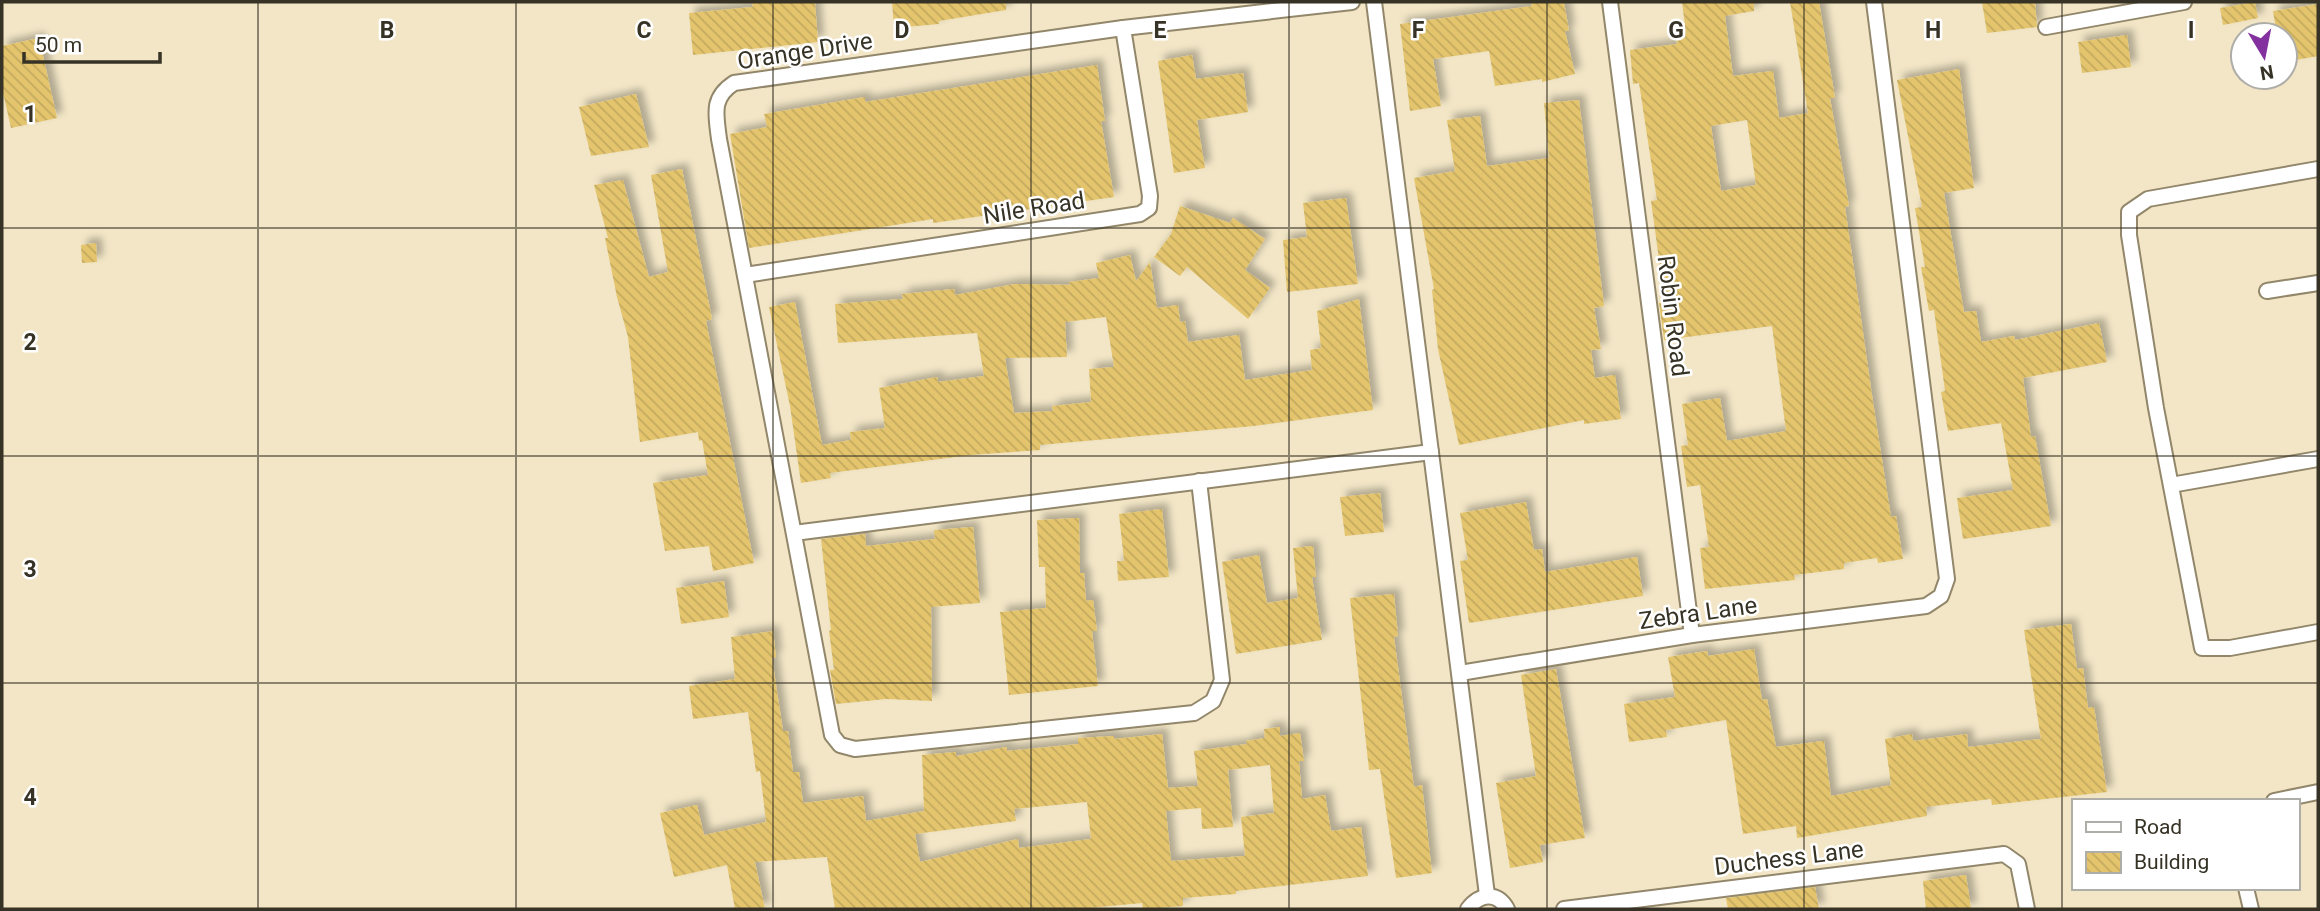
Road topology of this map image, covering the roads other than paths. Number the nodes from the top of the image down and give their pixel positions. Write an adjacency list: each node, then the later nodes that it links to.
1 (1352, 2): 7 (street, Orange Drive)
2 (1374, 2): 12 (street)
3 (1610, 2): 18 (street, Robin Road)
4 (1874, 2): 18 (street, Zebra Lane)
5 (2184, 2): 6 (street)
6 (2046, 27)
7 (1123, 28): 9 (street, Nile Road); 9 (street, Orange Drive)
8 (2318, 169): 15 (street)
9 (745, 275): 16 (street)
10 (2318, 283): 11 (street)
11 (2267, 291)
12 (1431, 453): 14 (street); 19 (street)
13 (2318, 459): 15 (street)
14 (1199, 481): 16 (street); 16 (street)
15 (2171, 485): 17 (street)
16 (794, 533)
17 (2318, 632)
18 (1692, 635): 19 (street, Zebra Lane)
19 (1460, 673): 23 (street)
20 (2318, 792): 21 (street)
21 (2284, 799)
22 (2246, 890): 28 (street)
23 (1487, 895): 24 (street); 25 (street)
24 (1468, 909)
25 (1507, 909)
26 (1563, 909): 27 (street, Duchess Lane)
27 (2027, 909)
28 (2251, 909)

